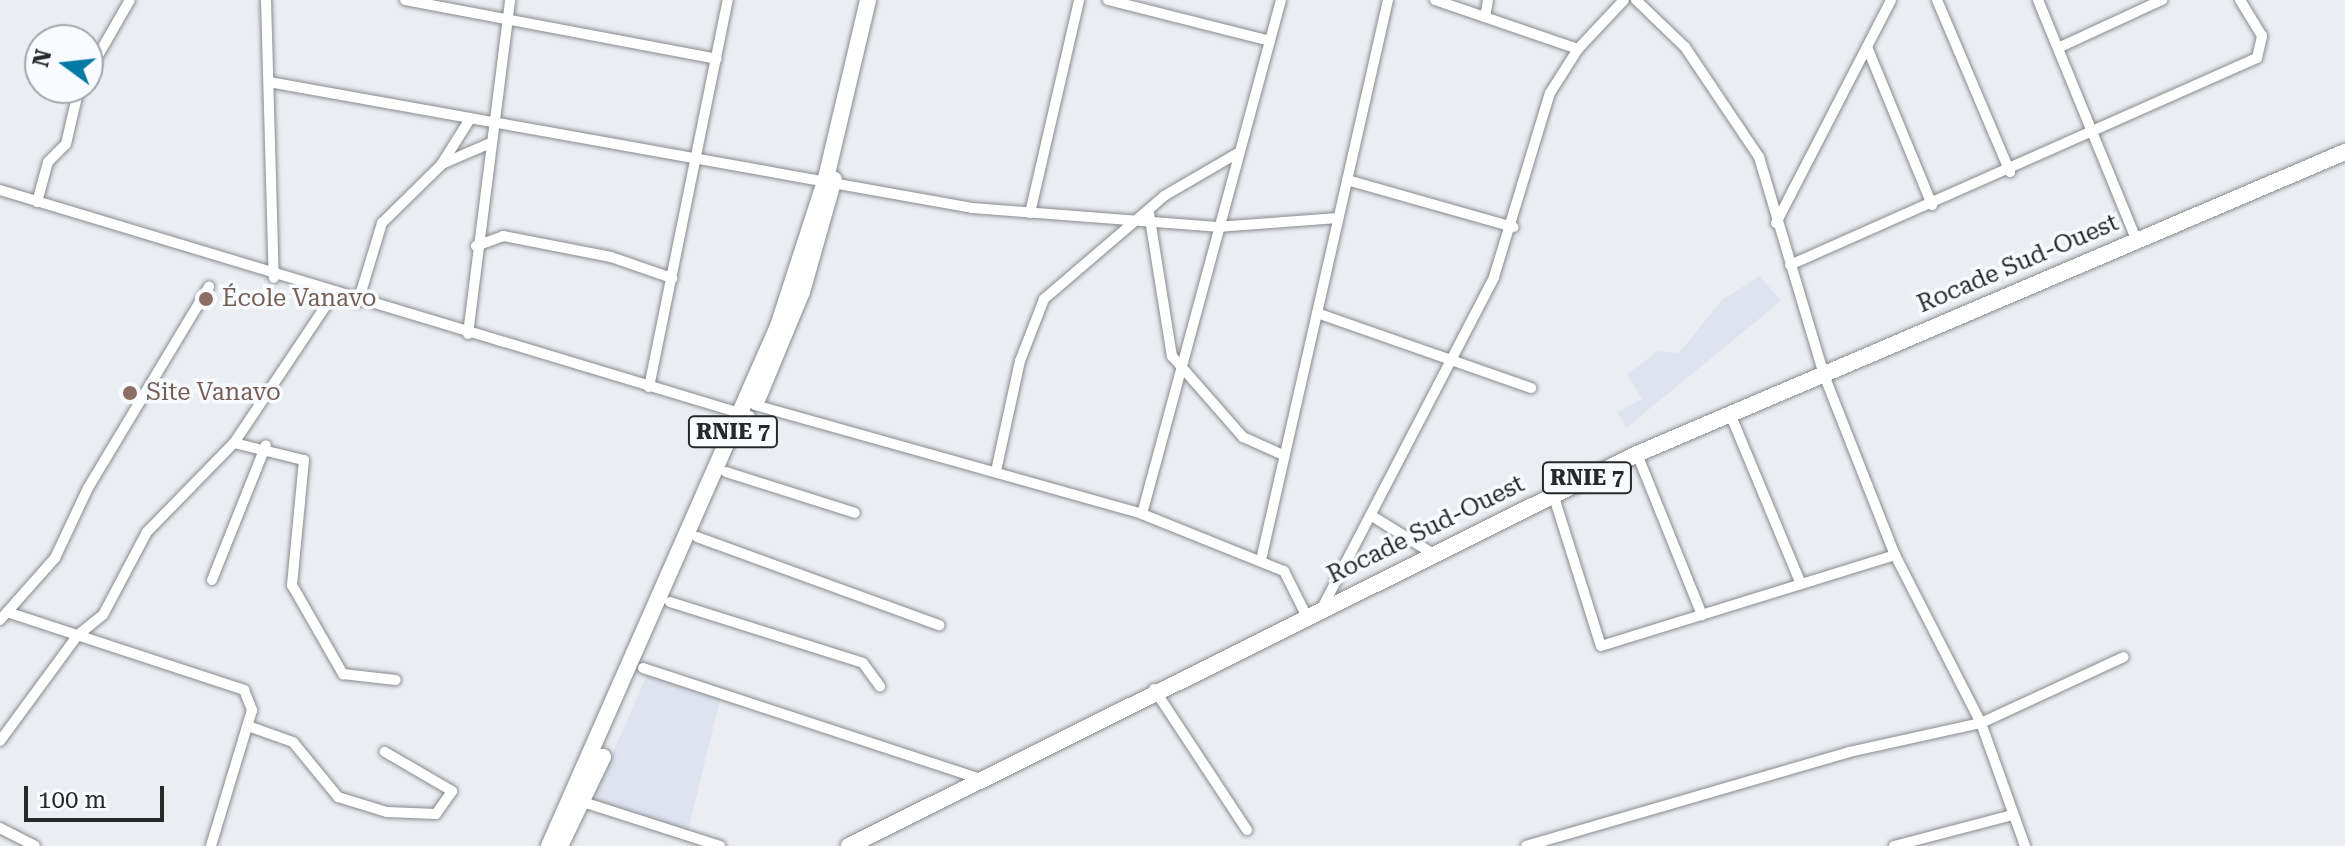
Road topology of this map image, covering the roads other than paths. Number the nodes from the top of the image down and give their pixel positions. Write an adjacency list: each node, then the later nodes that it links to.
1 (130, 0): 24 (street)
2 (266, 0): 29 (street)
3 (405, 0): 22 (street)
4 (510, 0): 22 (street)
5 (728, 0): 28 (street)
6 (868, 0): 40 (main road, RNIE 7 / RNIE 7)
7 (877, 0): 40 (main road, RNIE 7 / RNIE 7)
8 (1079, 0): 45 (street)
9 (1108, 0): 23 (street)
10 (1281, 0): 23 (street)
11 (1388, 0): 41 (street)
12 (1435, 0): 21 (street)
13 (1488, 0): 21 (street)
14 (1624, 0): 27 (street)
15 (1636, 0): 49 (street)
16 (1891, 0): 25 (street)
17 (1937, 0): 39 (street)
18 (2038, 0): 26 (street)
19 (2162, 0): 26 (street)
20 (2240, 0): 33 (street)
21 (1485, 17): 27 (street)
22 (508, 19): 28 (street); 32 (street)
23 (1270, 41): 36 (street)
24 (104, 45)
25 (1867, 47): 44 (street); 49 (street)
26 (2058, 48): 33 (street)
27 (1578, 49): 51 (street)
28 (716, 59): 37 (street)
29 (269, 82): 31 (street); 55 (street)
30 (75, 104): 43 (street)
31 (470, 119): 32 (street); 38 (street)
32 (496, 123): 34 (street); 37 (street)
33 (2094, 136): 39 (street); 52 (street)
34 (488, 144): 38 (street); 53 (street)
35 (2345, 152): 52 (main road, Rocade Sud-Ouest / RNIE 7)
36 (1238, 153): 46 (street); 50 (street)
37 (695, 162): 40 (street); 56 (street)
38 (441, 165): 59 (street)
39 (2010, 172): 44 (street)
40 (830, 179): 45 (street); 67 (main road, RNIE 7 / RNIE 7)
41 (1347, 180): 48 (street); 51 (street)
42 (0, 190): 43 (street)
43 (37, 202): 55 (street)
44 (1932, 205): 54 (street)
45 (1030, 213): 47 (street)
46 (1149, 213): 47 (street); 50 (street); 63 (street)
47 (1134, 218): 73 (street)
48 (1338, 218): 50 (street); 60 (street)
49 (1776, 223): 54 (street)
50 (1217, 227): 63 (street)
51 (1513, 227): 62 (street)
52 (2136, 239): 64 (main road, Rocade Sud-Ouest / RNIE 7)
53 (476, 246): 56 (street); 61 (street)
54 (1790, 265): 64 (street)
55 (274, 278): 58 (street)
56 (672, 278): 65 (street)
57 (209, 287): 89 (street)
58 (333, 295): 59 (street); 69 (street)
59 (358, 302): 61 (street)
60 (1317, 313): 62 (street); 72 (street)
61 (468, 334): 65 (street)
62 (1452, 357): 66 (street); 78 (street)
63 (1182, 373): 72 (street); 77 (street)
64 (1824, 375): 68 (main road, Rocade Sud-Ouest / RNIE 7); 81 (street)
65 (649, 387): 67 (street)
66 (1531, 388)
67 (749, 412): 73 (street); 74 (main road, RNIE 7 / RNIE 7); 108 (main road, RNIE 7 / RNIE 7)
68 (1731, 416): 71 (main road, Rocade Sud-Ouest / RNIE 7); 84 (street)
69 (234, 443): 70 (street); 91 (street)
70 (266, 445): 83 (street); 94 (street)
71 (1637, 454): 75 (main road, Rocade Sud-Ouest / RNIE 7); 88 (street)
72 (1283, 455): 82 (street)
73 (996, 471): 77 (street)
74 (726, 472): 76 (street); 79 (main road, RNIE 7 / RNIE 7)
75 (1553, 494): 80 (main road, Rocade Sud-Ouest / RNIE 7); 88 (street)
76 (855, 513)
77 (1142, 514): 82 (street)
78 (1372, 516): 80 (street); 86 (street)
79 (697, 537): 85 (main road, RNIE 7 / RNIE 7); 90 (street)
80 (1432, 553): 86 (main road, Rocade Sud-Ouest / RNIE 7)
81 (1895, 555): 84 (street); 97 (street)
82 (1261, 560): 87 (street)
83 (212, 580)
84 (1801, 584): 88 (street)
85 (670, 602): 93 (main road, RNIE 7 / RNIE 7); 95 (street)
86 (1322, 608): 87 (main road, Rocade Sud-Ouest / RNIE 7)
87 (1306, 615): 96 (main road, Rocade Sud-Ouest / RNIE 7)
88 (1702, 615)
89 (3, 616): 91 (street)
90 (939, 625)
91 (78, 635): 98 (street); 99 (street)
92 (2124, 657): 97 (street)
93 (643, 668): 101 (street); 102 (main road, RNIE 7 / RNIE 7)
94 (396, 680)
95 (880, 686)
96 (1154, 689): 101 (main road, Rocade Sud-Ouest / RNIE 7); 105 (street)
97 (1981, 723): 103 (street); 112 (street)
98 (248, 726): 100 (street); 107 (street)
99 (0, 741)
100 (385, 752)
101 (978, 778): 111 (main road, Rocade Sud-Ouest / RNIE 7)
102 (583, 802): 109 (main road, RNIE 7 / RNIE 7); 110 (street)
103 (2012, 815): 113 (street); 114 (street)
104 (0, 828): 106 (street)
105 (1247, 830)
106 (35, 846)
107 (211, 846)
108 (549, 846)
109 (560, 846)
110 (720, 846)
111 (849, 846)
112 (1526, 846)
113 (1894, 846)
114 (2025, 846)

